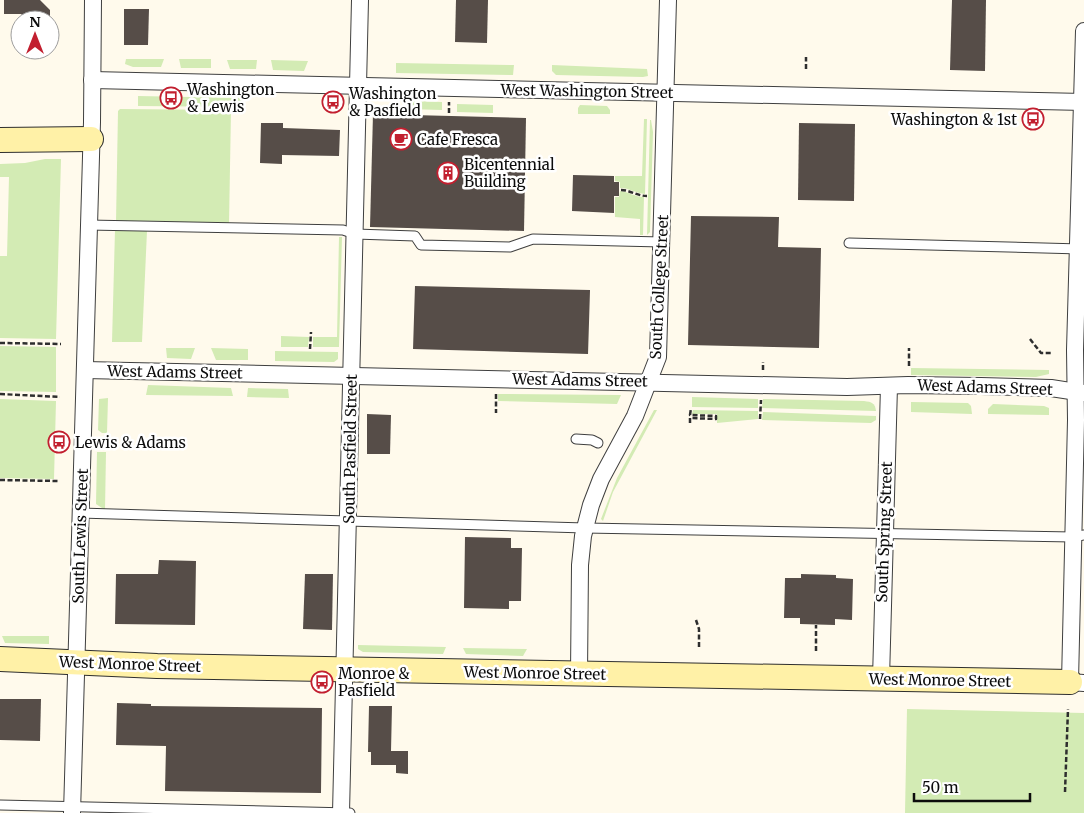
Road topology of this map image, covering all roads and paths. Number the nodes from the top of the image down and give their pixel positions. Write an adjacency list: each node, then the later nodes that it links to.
1 (93, 0): 7 (street, South Lewis Street)
2 (360, 0): 8 (street, South Pasfield Street)
3 (668, 0): 9 (street, South College Street)
4 (1084, 31): 10 (street)
5 (806, 57): 6 (path)
6 (806, 69)
7 (92, 80): 8 (street, West Washington Street); 13 (street, South Lewis Street)
8 (358, 86): 9 (street, West Washington Street); 18 (street, South Pasfield Street)
9 (666, 94): 10 (street, West Washington Street); 19 (street, South College Street)
10 (1083, 102): 21 (street)
11 (449, 105): 12 (path)
12 (449, 113)
13 (91, 139): 14 (street); 17 (street, South Lewis Street)
14 (0, 140)
15 (621, 190): 16 (path)
16 (647, 196)
17 (88, 225): 18 (lane); 31 (street, South Lewis Street)
18 (355, 234): 19 (lane); 33 (street, South Pasfield Street)
19 (662, 242): 34 (street, South College Street)
20 (849, 243): 21 (lane)
21 (1081, 249): 36 (street)
22 (311, 332): 27 (path)
23 (1030, 339): 28 (path)
24 (0, 343): 25 (path)
25 (61, 344)
26 (909, 348): 30 (path)
27 (310, 349)
28 (1051, 353)
29 (763, 362): 32 (path)
30 (909, 366)
31 (85, 370): 33 (street, West Adams Street); 49 (street, South Lewis Street)
32 (763, 371)
33 (351, 375): 34 (street, West Adams Street); 50 (street, South Pasfield Street)
34 (649, 382): 35 (street, West Adams Street); 51 (street, South College Street)
35 (889, 386): 36 (street, West Adams Street); 52 (street, South Spring Street)
36 (1080, 393): 53 (street)
37 (0, 394): 38 (path)
38 (60, 396)
39 (496, 397): 42 (path)
40 (761, 398): 43 (path)
41 (691, 408): 44 (path)
42 (496, 413)
43 (760, 419)
44 (690, 423)
45 (576, 439): 46 (lane)
46 (598, 443)
47 (0, 480): 48 (path)
48 (58, 481)
49 (80, 513): 50 (lane); 59 (street, South Lewis Street)
50 (348, 522): 51 (lane); 60 (street, South Pasfield Street)
51 (585, 528): 52 (lane); 61 (street, South College Street)
52 (884, 533): 53 (lane); 62 (street, South Spring Street)
53 (1079, 536): 63 (street)
54 (696, 620): 56 (path)
55 (816, 625): 57 (path)
56 (699, 649)
57 (816, 651)
58 (0, 659): 59 (street, West Monroe Street)
59 (77, 662): 60 (street, West Monroe Street); 67 (street, South Lewis Street)
60 (346, 669): 61 (street, West Monroe Street); 68 (street, South Pasfield Street)
61 (579, 674): 62 (street, West Monroe Street)
62 (881, 679): 63 (street, West Monroe Street)
63 (1077, 683)
64 (1068, 709): 65 (path)
65 (1065, 792)
66 (0, 805): 67 (lane)
67 (72, 809): 68 (lane)
68 (344, 813)

